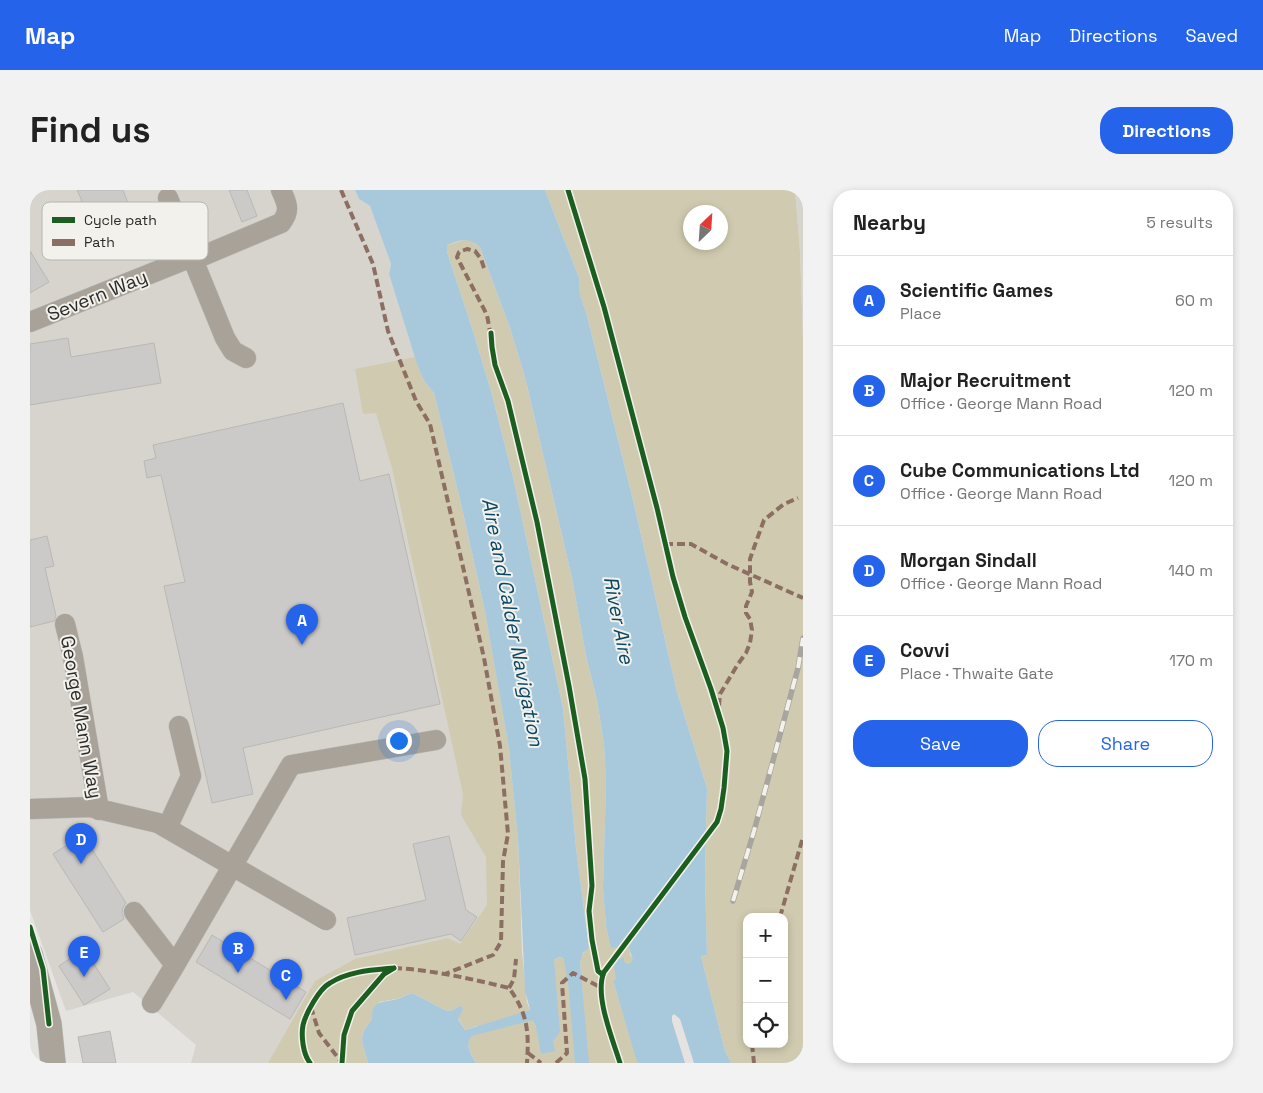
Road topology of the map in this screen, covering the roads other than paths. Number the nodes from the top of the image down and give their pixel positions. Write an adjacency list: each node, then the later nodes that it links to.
1 (281, 190): 4 (street, Severn Way)
2 (168, 198): 3 (street)
3 (170, 202)
4 (208, 253)
5 (190, 260): 7 (street, Severn Way)
6 (193, 260): 8 (street)
7 (30, 322)
8 (246, 358)
9 (65, 624): 13 (street, George Mann Way)
10 (179, 726): 14 (street)
11 (436, 740): 15 (street)
12 (30, 809): 13 (street)
13 (99, 810): 14 (street)
14 (167, 828): 15 (street)
15 (232, 866): 17 (street); 19 (street)
16 (134, 912): 19 (street)
17 (326, 920)
18 (30, 954): 22 (main road)
19 (175, 965): 21 (street)
20 (30, 987): 22 (main road)
21 (152, 1003)
22 (49, 1024): 23 (main road)
23 (53, 1063)

